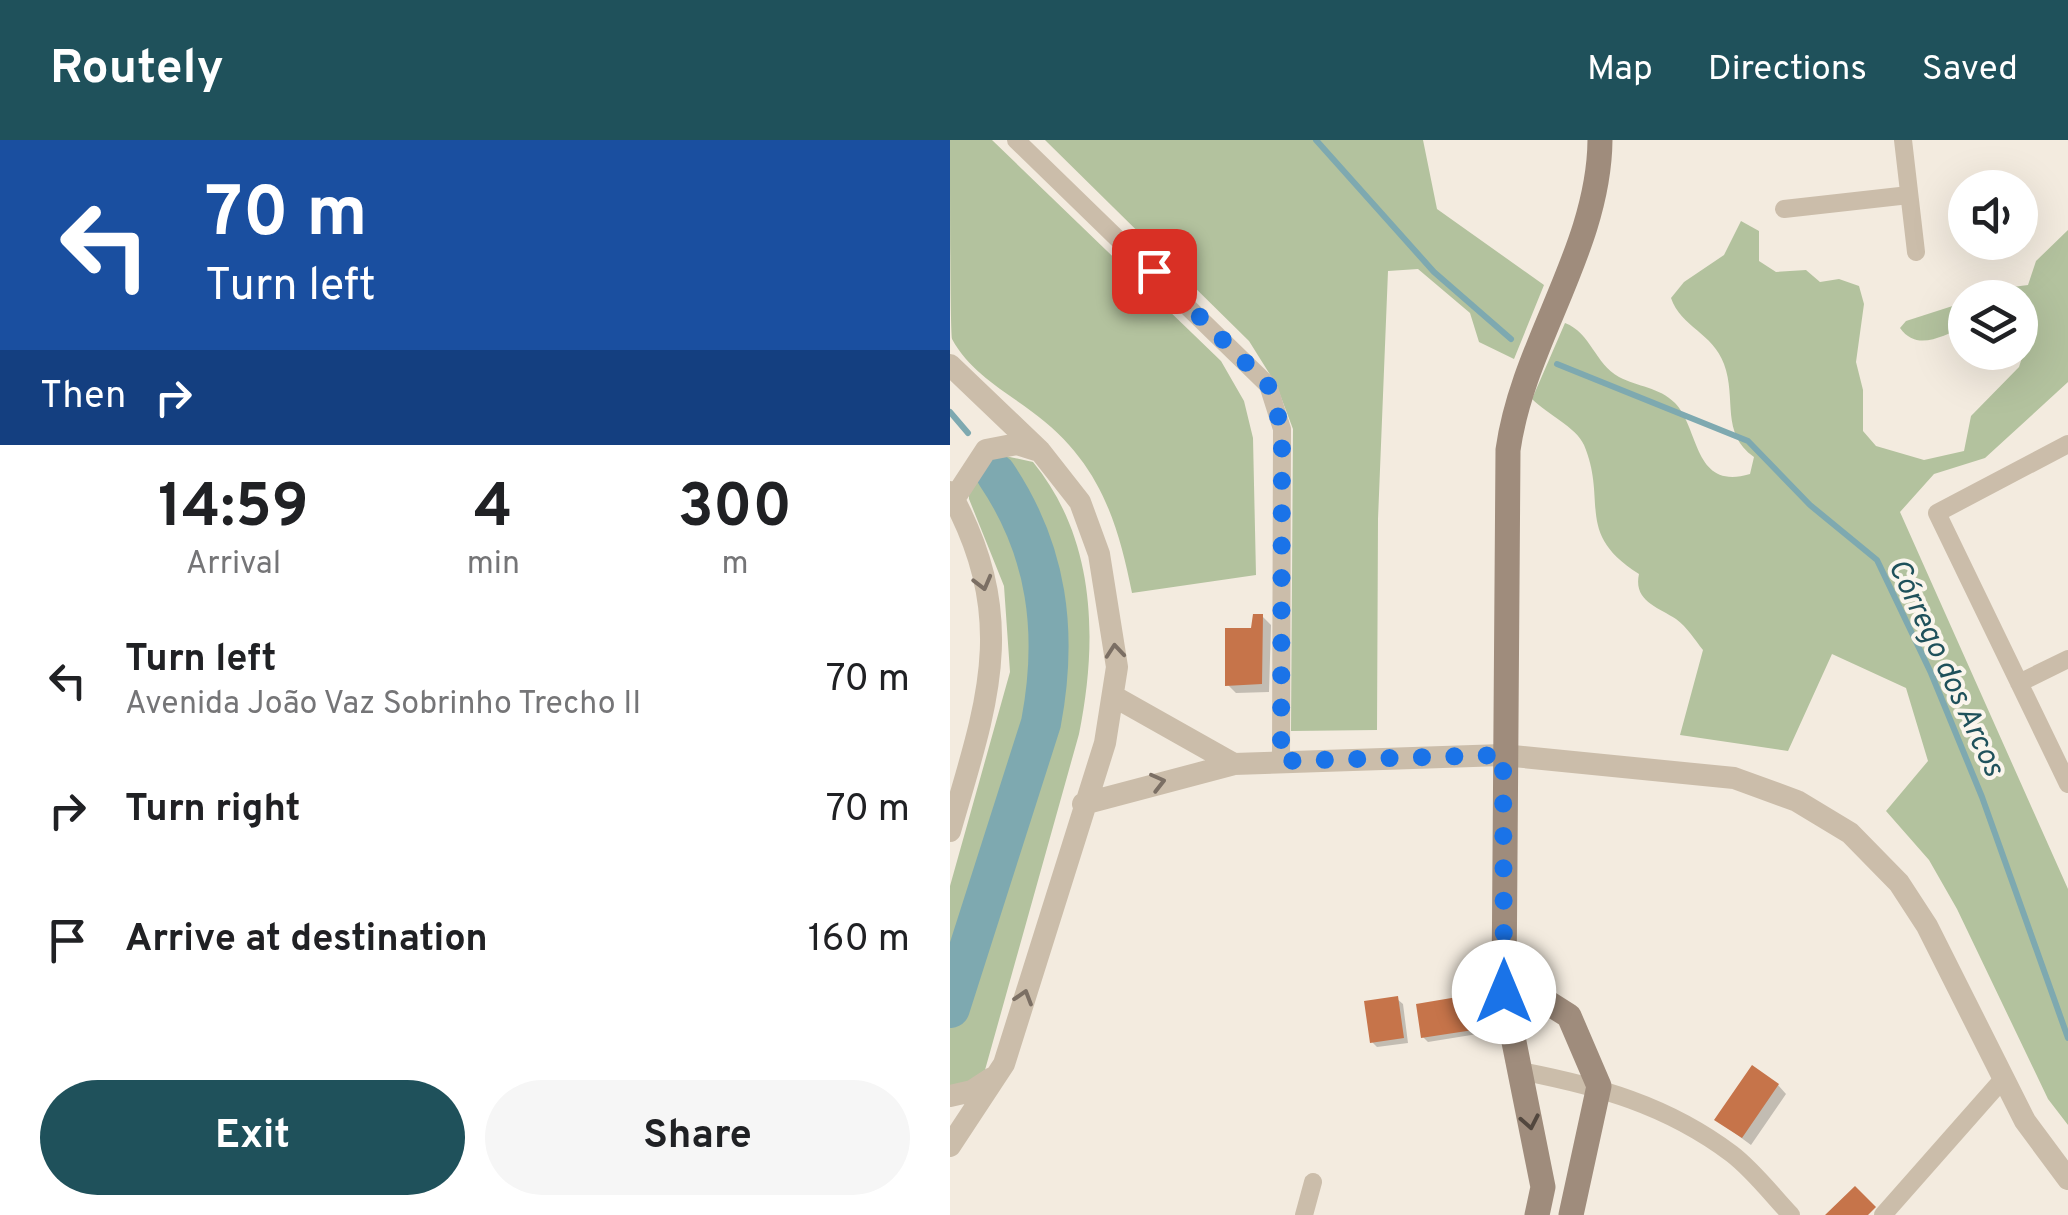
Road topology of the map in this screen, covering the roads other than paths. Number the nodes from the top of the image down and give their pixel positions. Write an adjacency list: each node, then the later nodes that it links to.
1 (1016, 140): 15 (street)
2 (1600, 140): 14 (main road)
3 (1903, 140): 4 (street)
4 (1909, 196): 5 (street); 6 (street)
5 (1784, 209)
6 (1916, 252)
7 (950, 365): 9 (street)
8 (2068, 444): 12 (street)
9 (1040, 451): 10 (street); 13 (street, one-way to 9)
10 (952, 495): 19 (street, one-way to 19)
11 (2068, 658): 12 (street)
12 (2020, 683): 17 (street)
13 (1116, 697): 16 (street); 18 (street)
14 (1503, 755): 15 (street); 20 (main road); 23 (street)
15 (1281, 761): 16 (street)
16 (1234, 764): 18 (street, one-way to 16)
17 (2068, 784)
18 (1083, 804): 21 (street, one-way to 18)
19 (950, 831)
20 (1504, 992): 22 (main road); 24 (main road)
21 (1004, 1064): 25 (street); 26 (street)
22 (1520, 1071): 24 (street); 30 (main road, one-way to 30)
23 (2004, 1078): 27 (street); 33 (street)
24 (1599, 1086): 31 (main road); 32 (street)
25 (950, 1096)
26 (950, 1146)
27 (2068, 1179)
28 (1313, 1182): 29 (street)
29 (1304, 1215)
30 (1537, 1215)
31 (1571, 1215)
32 (1791, 1215)
33 (1883, 1215)

